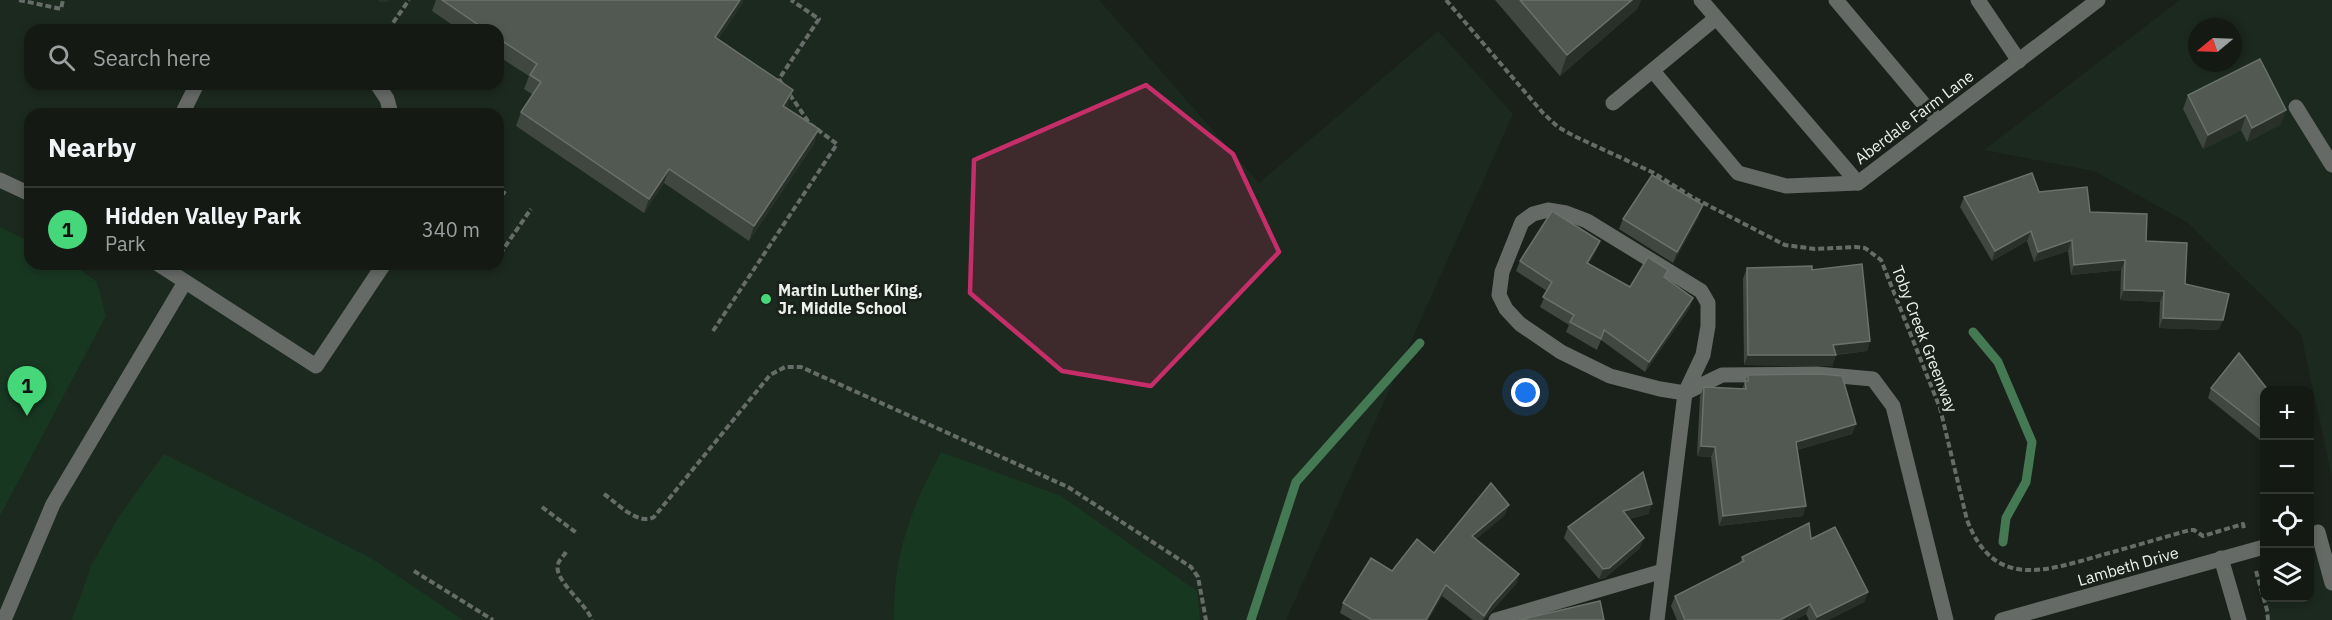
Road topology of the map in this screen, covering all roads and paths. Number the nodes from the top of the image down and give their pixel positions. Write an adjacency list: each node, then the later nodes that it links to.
1 (19, 0): 2 (path)
2 (63, 0)
3 (409, 0): 11 (path)
4 (791, 0): 30 (path)
5 (1446, 0): 36 (path, Toby Creek Greenway)
6 (1701, 0): 10 (street, Aberdale Farm Lane)
7 (1836, 0): 20 (street)
8 (1978, 0): 12 (street)
9 (2098, 0): 12 (street, Aberdale Farm Lane)
10 (1716, 18): 13 (street); 23 (street, Aberdale Farm Lane)
11 (392, 24)
12 (2019, 61): 20 (street, Aberdale Farm Lane)
13 (1653, 71): 16 (street); 23 (street)
14 (194, 90): 18 (street)
15 (382, 90): 19 (street)
16 (1613, 103)
17 (2296, 107): 21 (street)
18 (185, 108)
19 (389, 108)
20 (1938, 121): 23 (street, Aberdale Farm Lane)
21 (2332, 165)
22 (0, 180): 24 (street)
23 (1858, 183)
24 (24, 191)
25 (531, 209): 26 (path)
26 (504, 248)
27 (167, 270): 29 (street)
28 (380, 270): 29 (street)
29 (185, 282): 45 (street)
30 (713, 331)
31 (1684, 393): 31 (street); 41 (street); 51 (street)
32 (604, 494): 48 (path)
33 (542, 507): 35 (path)
34 (2320, 531): 43 (street)
35 (578, 534)
36 (2246, 538)
37 (2261, 548): 39 (street, Lambeth Drive)
38 (566, 552): 47 (path)
39 (2221, 558): 44 (street, Lambeth Drive); 52 (street)
40 (414, 571): 46 (path)
41 (1663, 571): 49 (street); 50 (street)
42 (2258, 578): 53 (path)
43 (2332, 583)
44 (2008, 618)
45 (4, 620)
46 (493, 620)
47 (592, 620)
48 (1206, 620)
49 (1496, 620)
50 (1658, 620)
51 (1946, 620)
52 (2239, 620)
53 (2268, 620)

